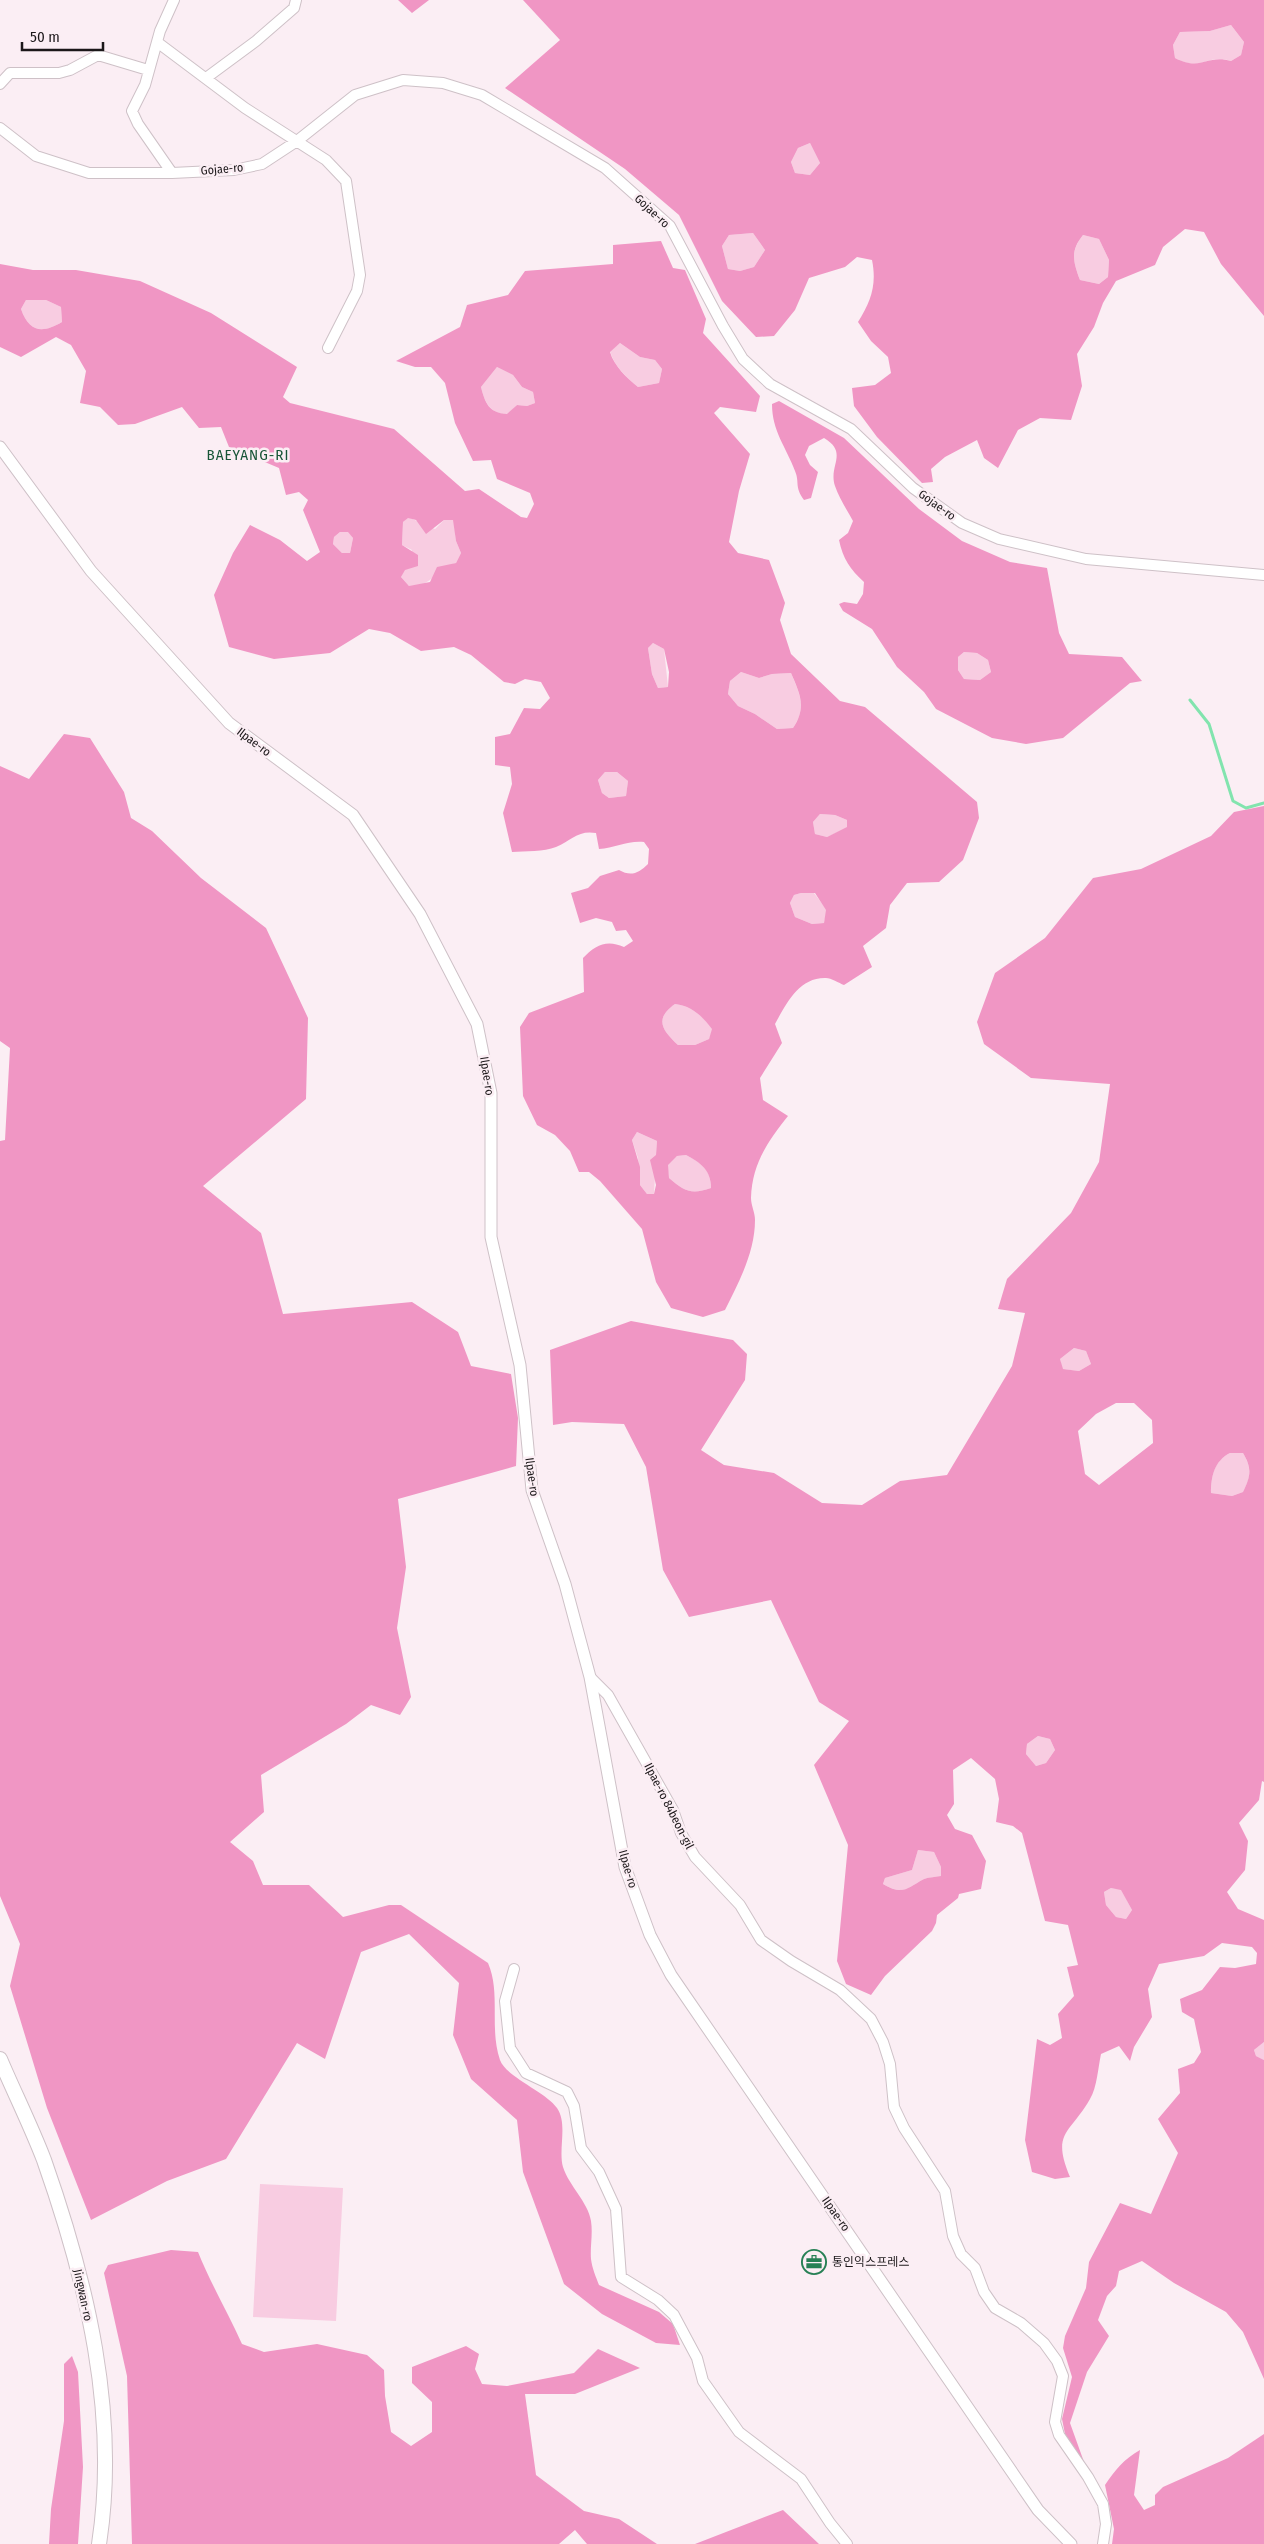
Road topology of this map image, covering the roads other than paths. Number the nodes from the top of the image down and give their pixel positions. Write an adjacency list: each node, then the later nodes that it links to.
1 (174, 0): 3 (street)
2 (296, 0): 5 (street)
3 (157, 42): 4 (street); 5 (street)
4 (148, 70): 6 (street); 9 (street)
5 (206, 78): 8 (street)
6 (0, 84)
7 (0, 128): 9 (street, Gojae-ro)
8 (298, 141): 9 (street, Gojae-ro); 10 (street); 12 (street, Gojae-ro)
9 (172, 173)
10 (328, 348)
11 (0, 447): 13 (street, Ilpae-ro)
12 (1264, 575)
13 (590, 1677): 18 (street, Ilpae-ro); 19 (street, Ilpae-ro 84beon-gil)
14 (514, 1968): 17 (street)
15 (0, 2059): 16 (main road, Jingwan-ro)
16 (99, 2544)
17 (847, 2544)
18 (1071, 2544)
19 (1104, 2544)

